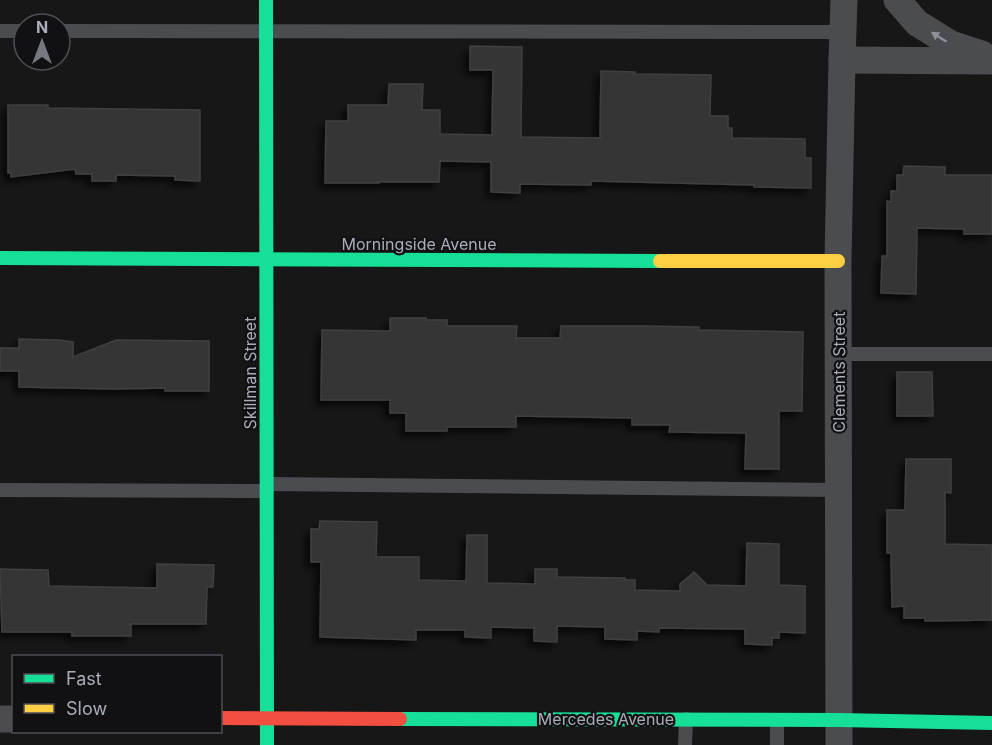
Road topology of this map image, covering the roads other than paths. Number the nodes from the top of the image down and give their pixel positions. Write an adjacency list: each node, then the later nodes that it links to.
1 (266, 0): 5 (street, Skillman Street)
2 (844, 0): 6 (street, Clements Street)
3 (897, 0): 7 (street, one-way to 3)
4 (72, 31): 5 (lane)
5 (266, 32): 6 (lane); 10 (street, Skillman Street)
6 (843, 32): 8 (street, Clements Street)
7 (992, 59): 8 (street)
8 (842, 60): 11 (street, Clements Street)
9 (0, 258): 10 (street, Morningside Avenue)
10 (266, 260): 11 (street, Morningside Avenue); 14 (street, Skillman Street)
11 (838, 261): 12 (street, Clements Street)
12 (838, 354): 13 (lane); 16 (street, Clements Street)
13 (992, 354)
14 (267, 487): 15 (lane); 16 (lane); 18 (street, Skillman Street)
15 (0, 490)
16 (840, 490): 22 (street, Clements Street)
17 (222, 718): 18 (street, Mercedes Avenue)
18 (267, 718): 19 (street, Mercedes Avenue); 23 (street, Skillman Street)
19 (686, 719): 20 (street, Mercedes Avenue); 24 (lane)
20 (777, 720): 22 (street, Mercedes Avenue); 25 (lane)
21 (992, 723): 22 (street, Mercedes Avenue)
22 (839, 732)
23 (267, 745)
24 (686, 745)
25 (777, 745)

